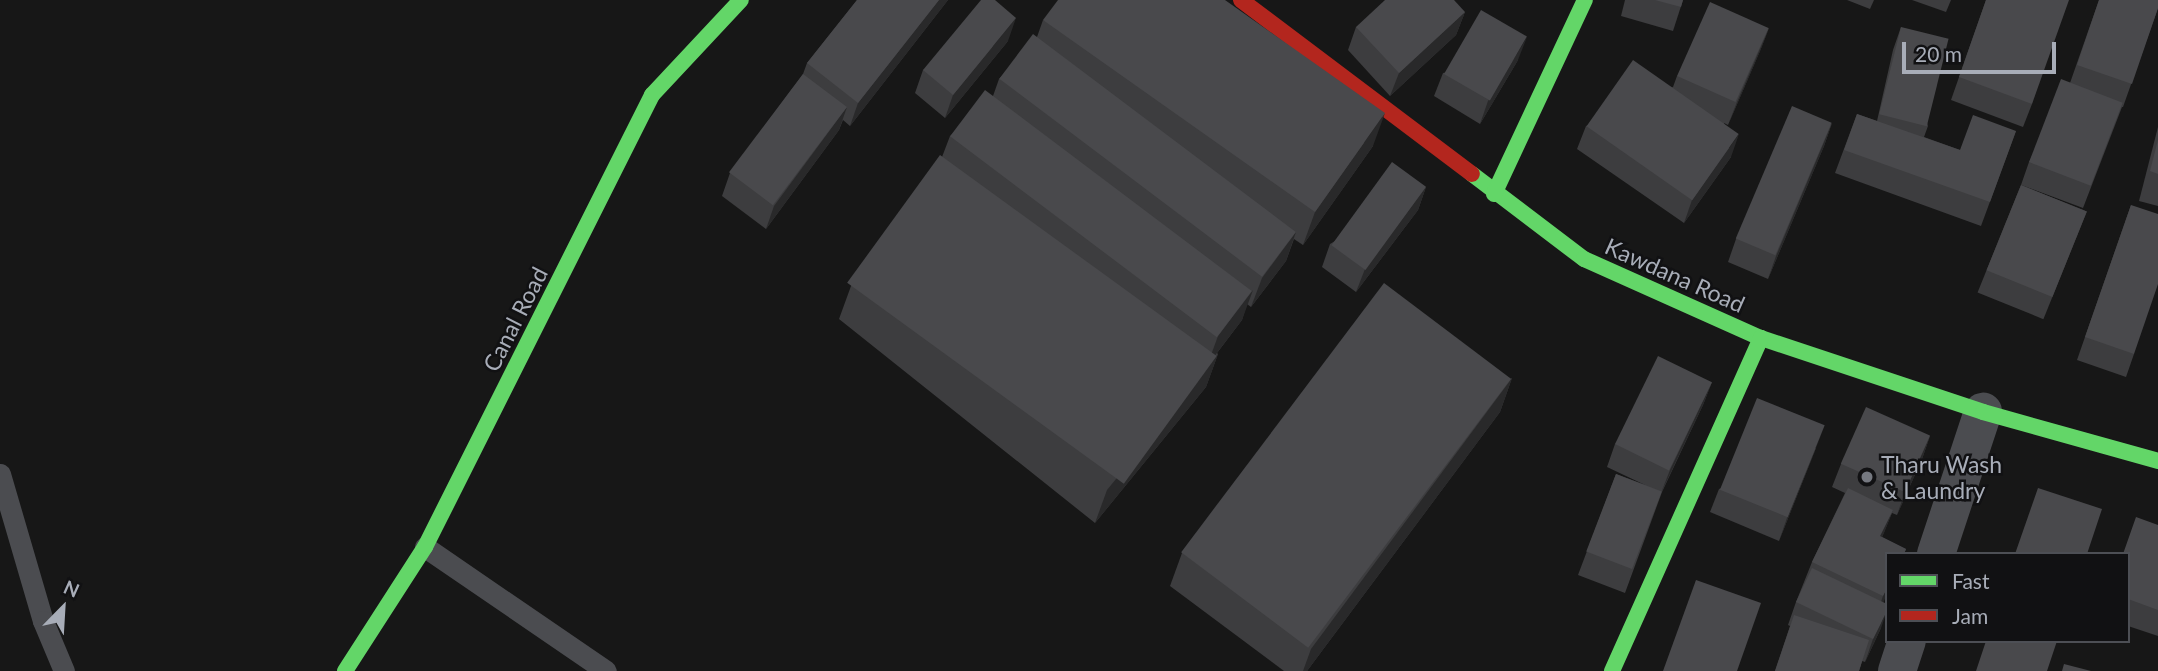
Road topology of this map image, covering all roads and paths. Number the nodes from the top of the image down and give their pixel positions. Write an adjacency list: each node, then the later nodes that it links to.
1 (741, 0): 9 (street, Canal Road)
2 (1241, 0): 4 (street, Kawdana Road)
3 (1585, 0): 4 (street)
4 (1494, 194): 5 (street, Kawdana Road)
5 (1761, 338): 6 (street, Kawdana Road); 15 (street)
6 (1983, 412): 7 (street, Kawdana Road); 10 (street)
7 (2158, 461)
8 (0, 474): 12 (lane)
9 (425, 547): 13 (street, Canal Road); 14 (lane)
10 (1937, 552)
11 (1906, 643): 16 (street)
12 (64, 671)
13 (345, 671)
14 (606, 671)
15 (1612, 671)
16 (1897, 671)

